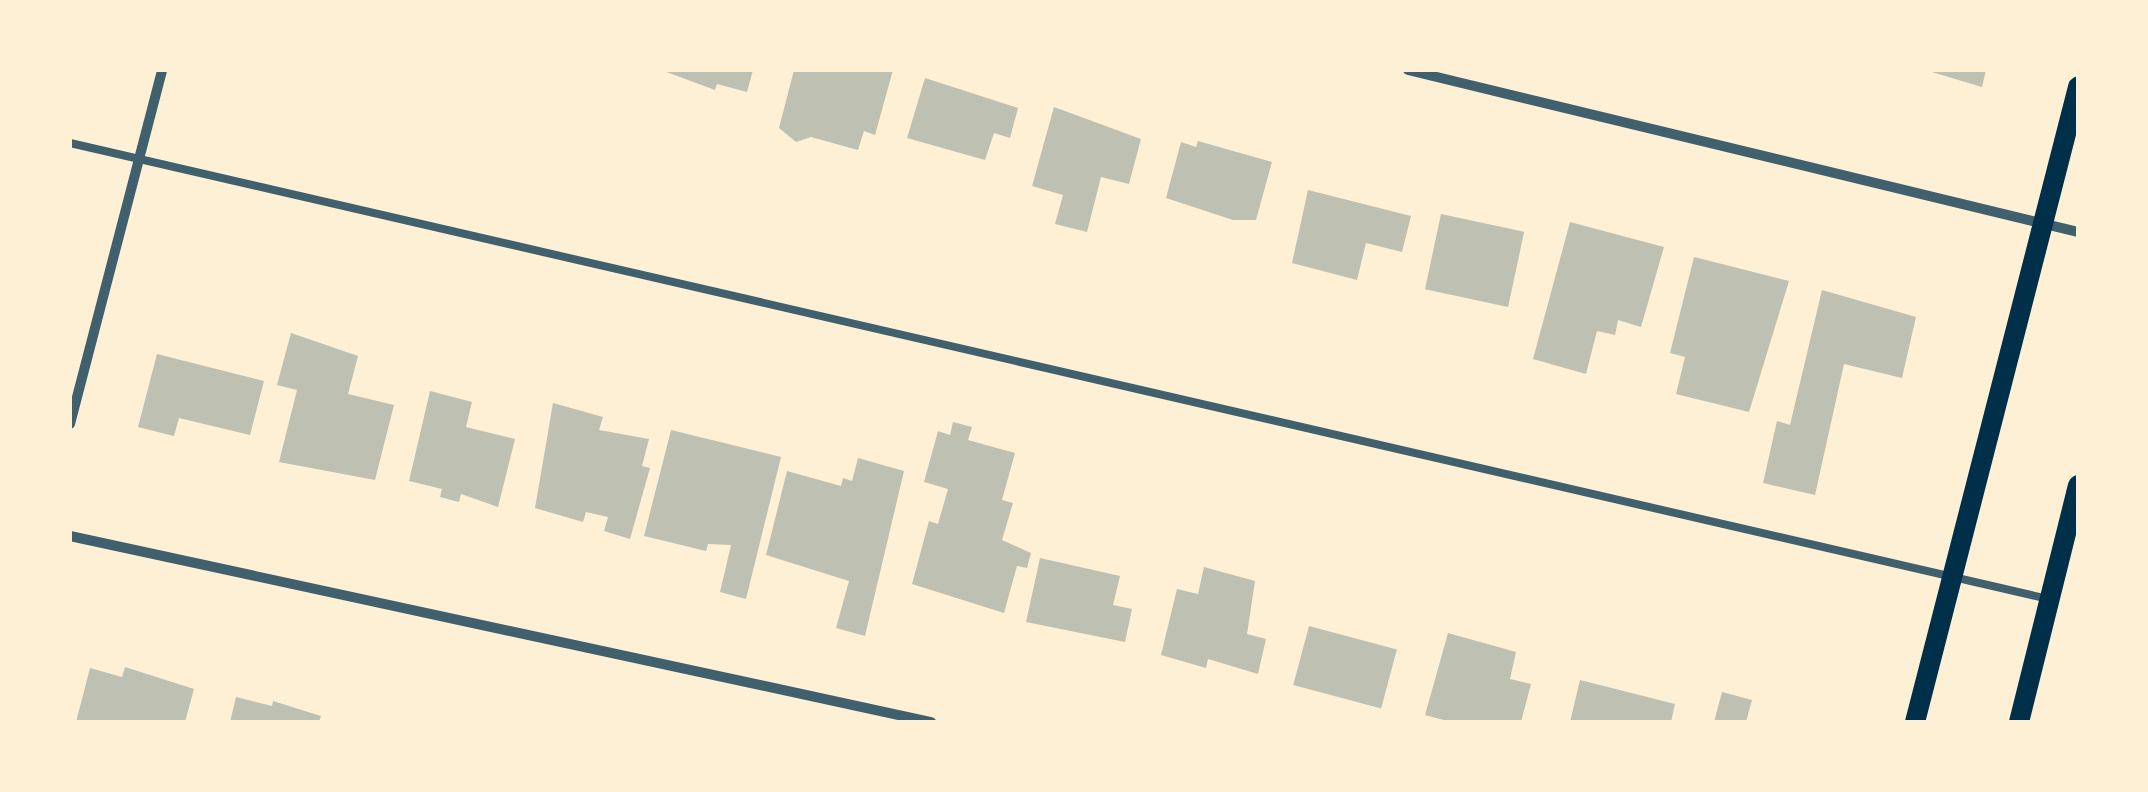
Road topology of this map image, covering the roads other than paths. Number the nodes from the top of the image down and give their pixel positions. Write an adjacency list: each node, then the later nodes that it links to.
1 (162, 70): 5 (street)
2 (1408, 70): 6 (street)
3 (2078, 87): 6 (main road)
4 (70, 144): 5 (lane)
5 (134, 159): 8 (street); 11 (lane)
6 (2043, 224): 7 (street); 11 (main road)
7 (2078, 232)
8 (70, 424)
9 (2078, 485): 12 (main road)
10 (70, 536): 13 (street)
11 (1952, 575): 12 (lane); 14 (main road)
12 (2050, 600): 15 (main road)
13 (931, 722)
14 (1915, 722)
15 (2020, 722)

